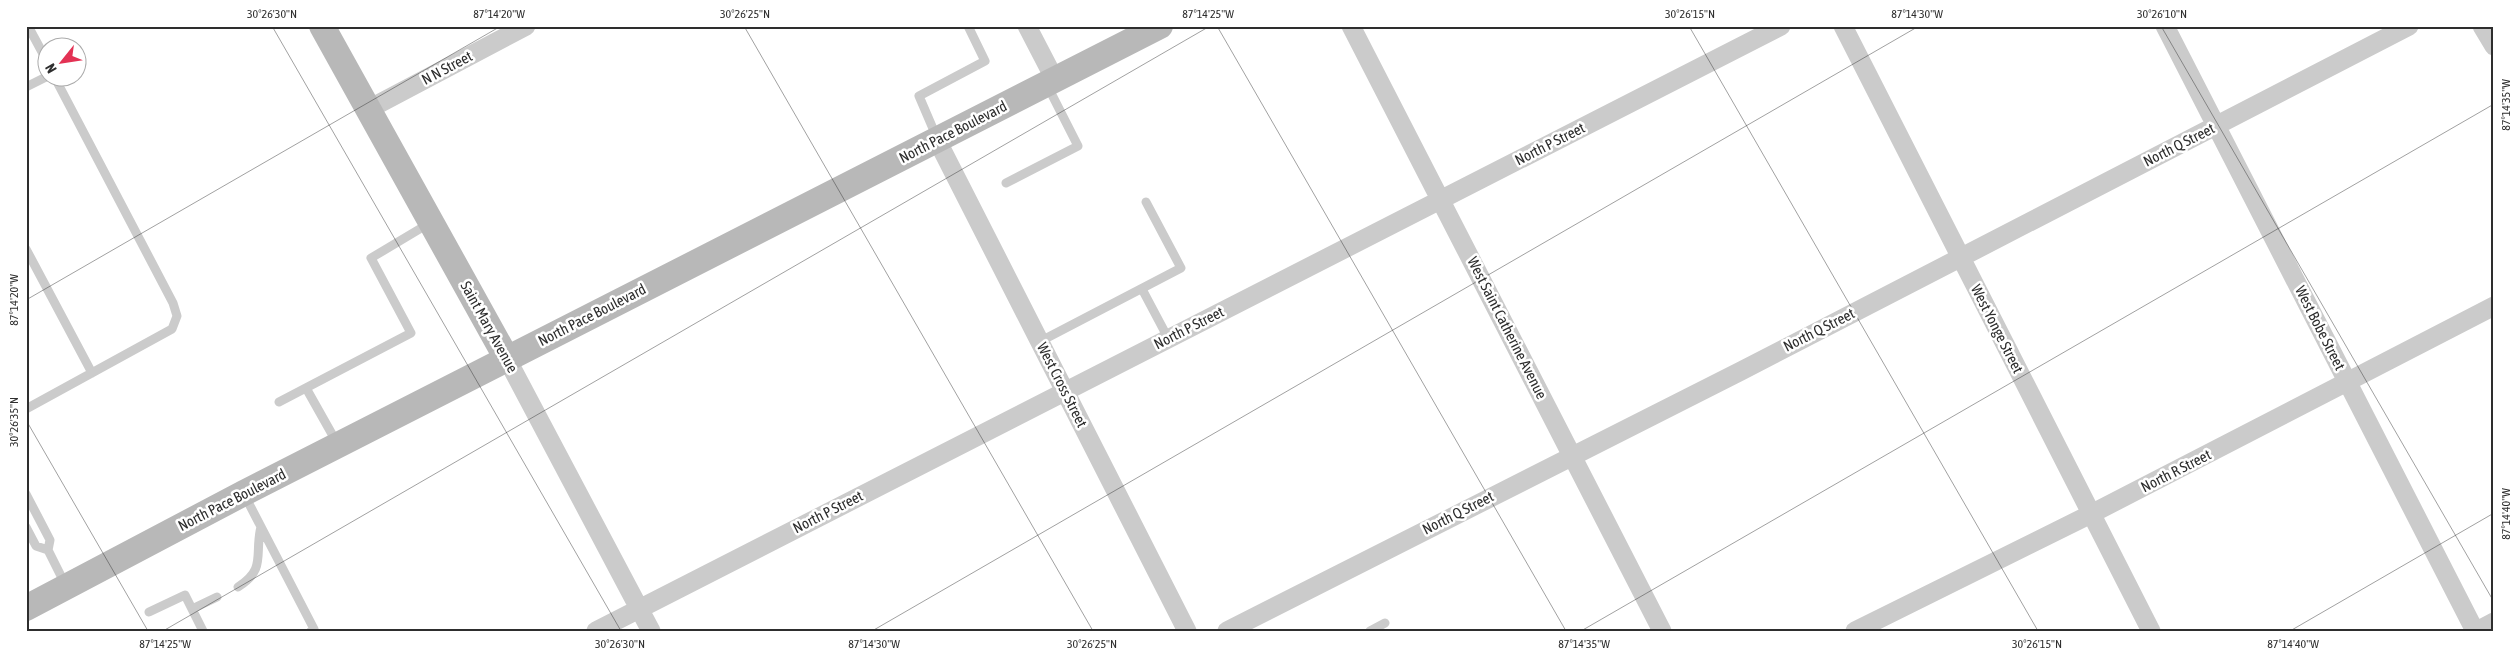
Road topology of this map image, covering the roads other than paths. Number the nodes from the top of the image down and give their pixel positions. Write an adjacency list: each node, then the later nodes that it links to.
1 (28, 26): 13 (lane)
2 (322, 26): 19 (main road, Saint Mary Avenue)
3 (526, 26): 19 (street, N N Street)
4 (968, 26): 21 (lane)
5 (1027, 26): 16 (street)
6 (1160, 26): 16 (main road, North Pace Boulevard)
7 (1351, 26): 23 (street, West Saint Catherine Avenue)
8 (1782, 26): 23 (street, North P Street)
9 (1843, 26): 27 (street, West Yonge Street)
10 (2165, 26): 20 (street, West Bobe Street)
11 (2409, 26): 20 (street, North Q Street)
12 (2482, 26): 14 (street)
13 (38, 44)
14 (2494, 46)
15 (38, 81): 17 (lane)
16 (1051, 82): 21 (main road, North Pace Boulevard); 22 (lane)
17 (26, 88)
18 (60, 88): 33 (lane)
19 (367, 110): 25 (main road, Saint Mary Avenue)
20 (2216, 126): 27 (street, North Q Street); 34 (street, West Bobe Street)
21 (937, 140): 31 (street, West Cross Street); 32 (main road, North Pace Boulevard)
22 (1006, 183)
23 (1440, 200): 30 (street, North P Street); 40 (street, West Saint Catherine Avenue)
24 (1146, 202): 28 (lane)
25 (431, 223): 32 (main road, Saint Mary Avenue); 35 (lane)
26 (26, 249): 33 (lane)
27 (1960, 258): 40 (street, North Q Street); 43 (street, West Yonge Street)
28 (1142, 289): 30 (lane); 31 (lane)
29 (2494, 306): 34 (street, North R Street)
30 (1168, 338): 36 (street, North P Street)
31 (1039, 342): 36 (street, West Cross Street)
32 (507, 358): 39 (main road, North Pace Boulevard); 51 (street, Saint Mary Avenue)
33 (92, 373): 38 (lane)
34 (2348, 382): 43 (street, North R Street); 66 (street, West Bobe Street)
35 (306, 388): 37 (lane); 39 (lane)
36 (1065, 392): 51 (street, North P Street); 60 (street, West Cross Street)
37 (279, 402)
38 (26, 409)
39 (338, 445): 41 (main road, North Pace Boulevard)
40 (1572, 455): 61 (street, North Q Street); 63 (street, West Saint Catherine Avenue)
41 (244, 493): 45 (lane); 47 (main road, North Pace Boulevard)
42 (27, 497): 46 (lane)
43 (2091, 514): 64 (street, North R Street); 65 (street, West Yonge Street)
44 (26, 527): 46 (lane)
45 (261, 527): 48 (lane); 57 (lane)
46 (48, 550): 47 (lane)
47 (66, 586): 50 (main road, North Pace Boulevard)
48 (238, 587)
49 (217, 597): 52 (lane)
50 (26, 608)
51 (639, 608): 58 (street, North P Street); 59 (street, Saint Mary Avenue)
52 (192, 609): 53 (lane); 56 (lane)
53 (149, 612)
54 (2494, 622): 66 (street)
55 (1385, 623): 62 (lane)
56 (203, 631)
57 (310, 631)
58 (596, 631)
59 (651, 631)
60 (1187, 631)
61 (1228, 631)
62 (1370, 631)
63 (1662, 631)
64 (1855, 631)
65 (2150, 631)
66 (2476, 631)

